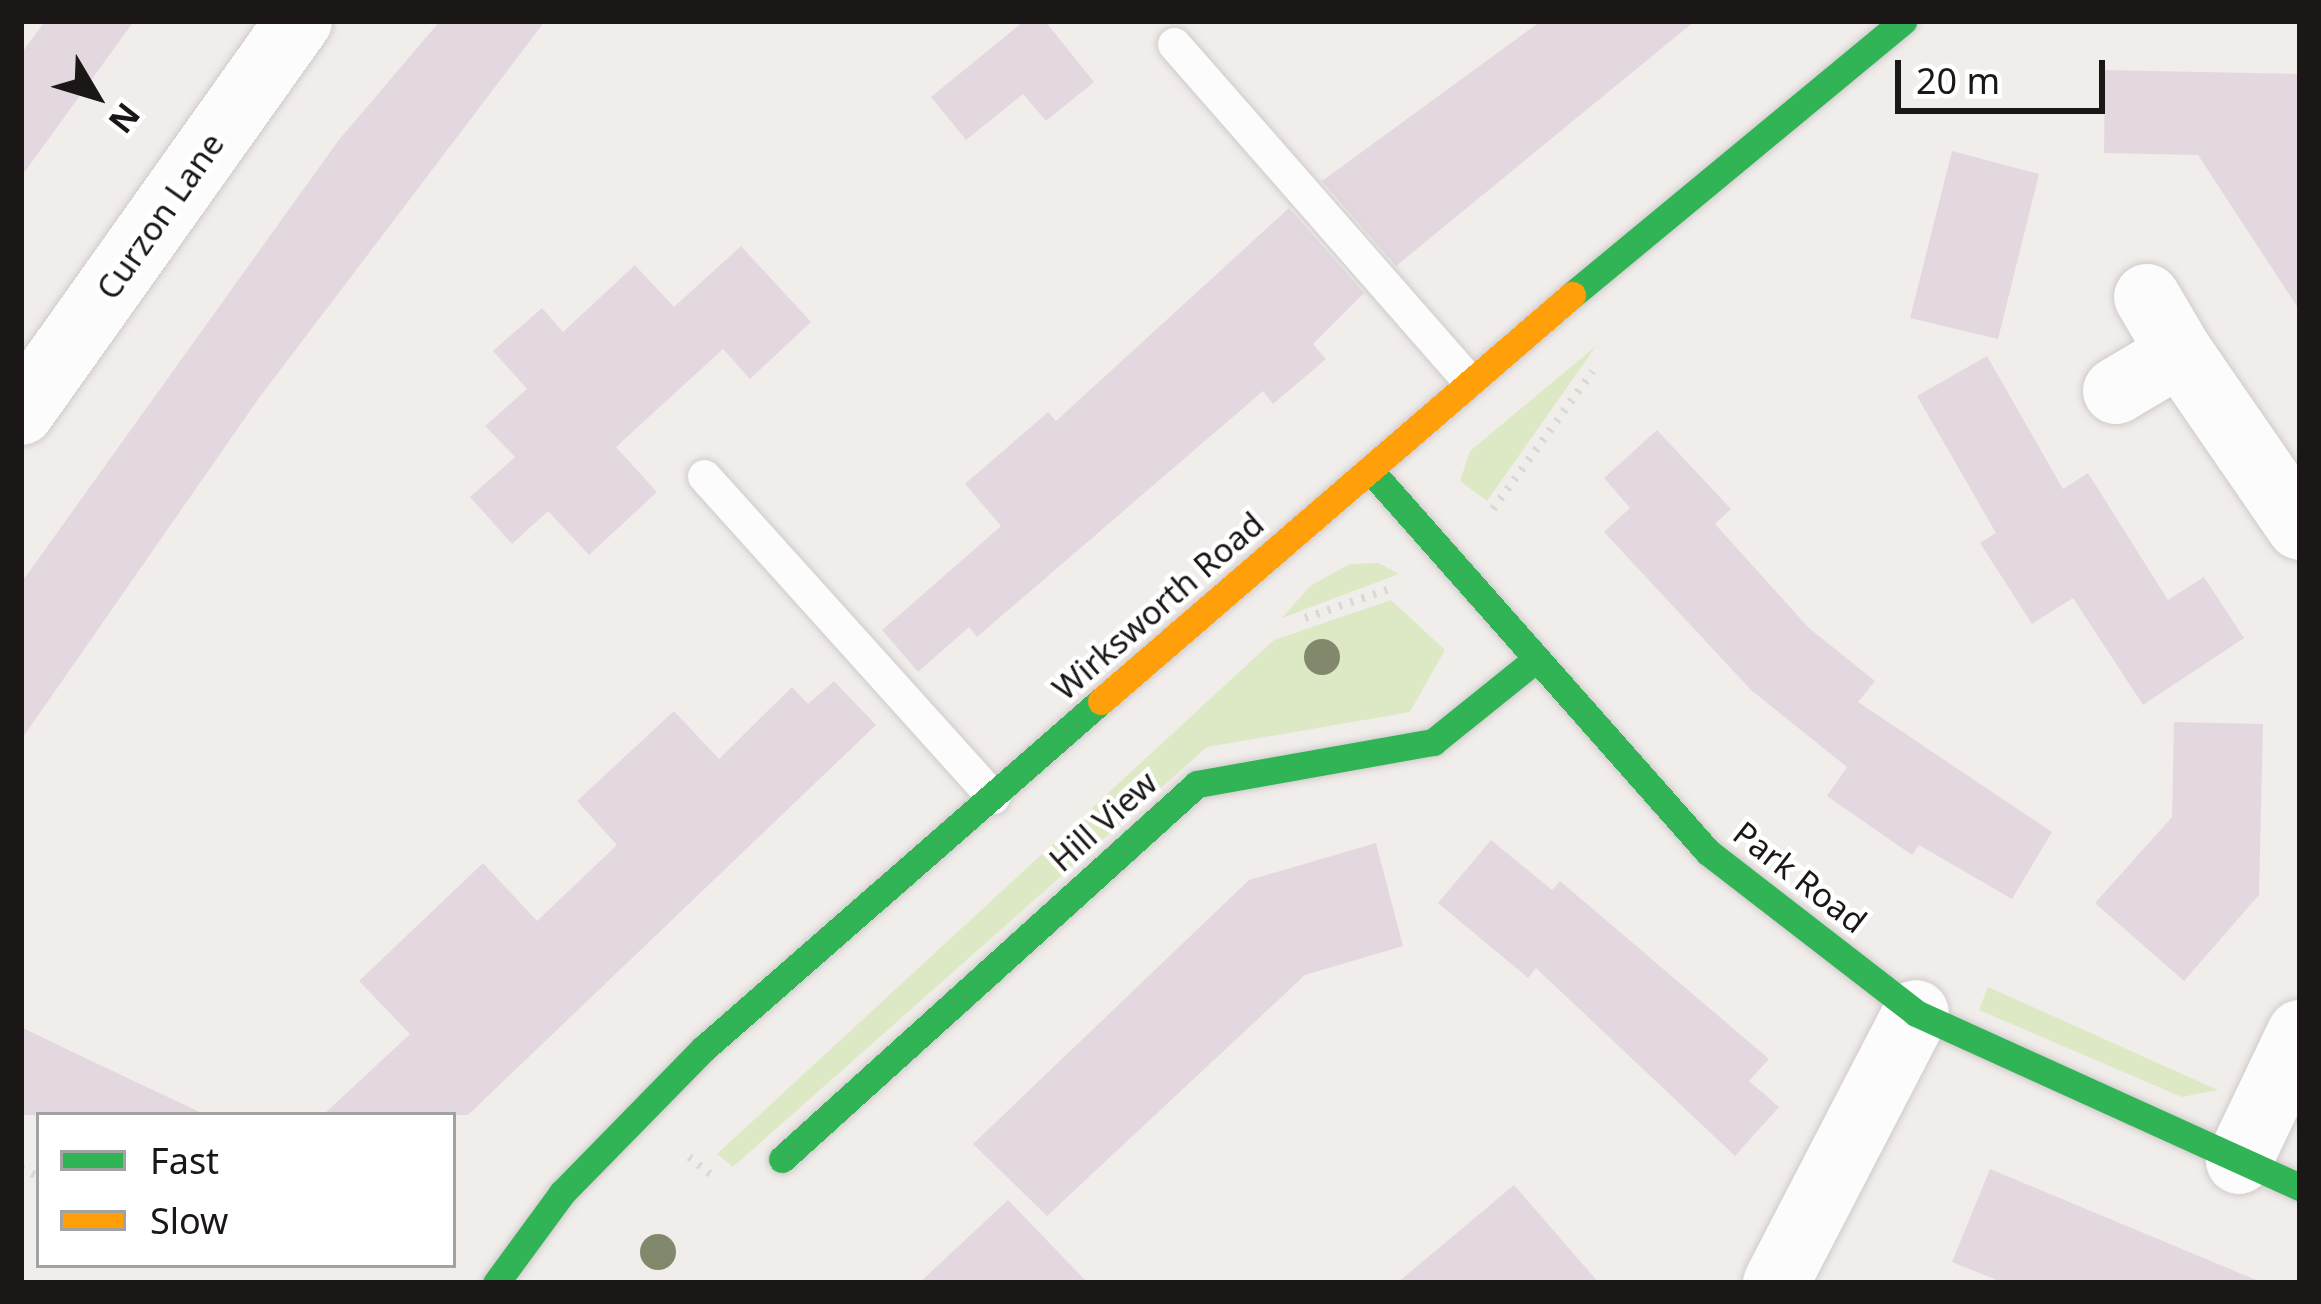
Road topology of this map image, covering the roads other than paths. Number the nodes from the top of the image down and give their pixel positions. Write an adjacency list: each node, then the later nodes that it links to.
1 (299, 21): 8 (street, Curzon Lane)
2 (1904, 21): 6 (street, Wirksworth Road)
3 (1174, 44): 6 (lane)
4 (2147, 297): 5 (street)
5 (2180, 353): 7 (street); 11 (street)
6 (1468, 380): 9 (street, Wirksworth Road)
7 (2116, 391)
8 (21, 412)
9 (1370, 470): 12 (street, Park Road); 13 (street, Wirksworth Road)
10 (704, 476): 13 (lane)
11 (2300, 526)
12 (1535, 660): 14 (street, Park Road); 16 (street, Hill View)
13 (993, 797): 19 (street, Wirksworth Road)
14 (1916, 1013): 17 (street, Park Road); 20 (street)
15 (2300, 1034): 17 (street)
16 (782, 1160)
17 (2239, 1161): 18 (street, Park Road)
18 (2300, 1187)
19 (496, 1283)
20 (1776, 1283)

